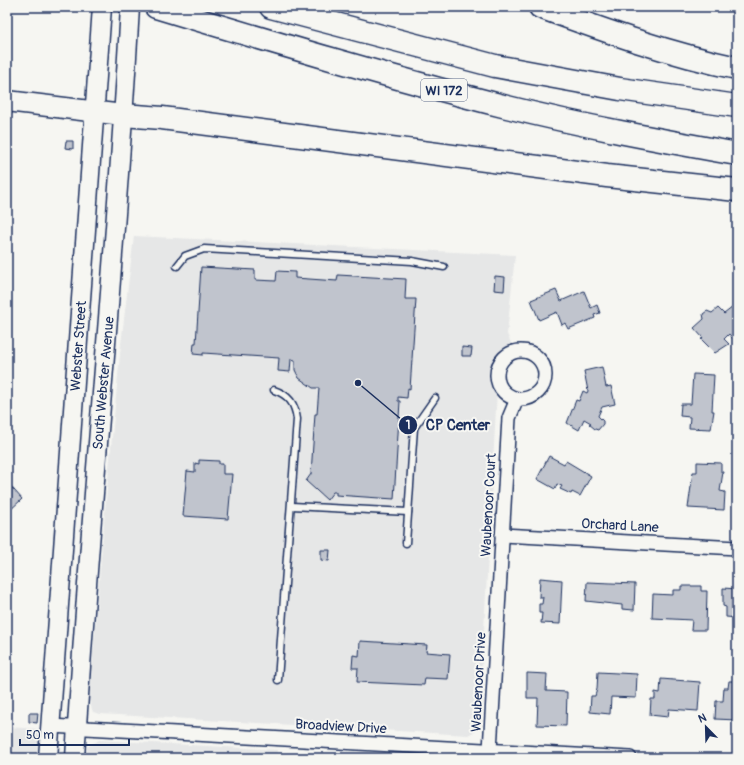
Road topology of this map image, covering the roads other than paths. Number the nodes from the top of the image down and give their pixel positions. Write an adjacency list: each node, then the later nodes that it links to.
1 (102, 7): 9 (main road, Webster Street)
2 (130, 7): 10 (main road, South Webster Avenue)
3 (156, 7): 11 (highway, WI 172)
4 (271, 7): 8 (highway, WI 172)
5 (540, 7): 6 (highway)
6 (737, 68)
7 (7, 101): 9 (main road)
8 (737, 106)
9 (95, 113): 10 (main road); 25 (main road, Webster Street)
10 (123, 115): 12 (highway); 26 (main road, South Webster Avenue)
11 (737, 154)
12 (737, 190)
13 (177, 266): 14 (lane)
14 (444, 267)
15 (274, 390): 18 (lane)
16 (435, 398): 19 (lane)
17 (517, 399): 20 (street, Waubenoor Court)
18 (292, 506): 19 (lane); 24 (lane)
19 (408, 512): 21 (lane)
20 (502, 535): 22 (street, Orchard Lane); 23 (street, Waubenoor Court)
21 (406, 543)
22 (737, 548)
23 (498, 615): 27 (street, Waubenoor Drive)
24 (278, 680)
25 (50, 726): 26 (street, Broadview Drive); 29 (main road)
26 (77, 728): 27 (street, Broadview Drive); 30 (main road, South Webster Avenue)
27 (490, 750): 28 (street, Broadview Drive)
28 (524, 755): 31 (street, Broadview Drive)
29 (48, 758)
30 (75, 758)
31 (630, 758)

